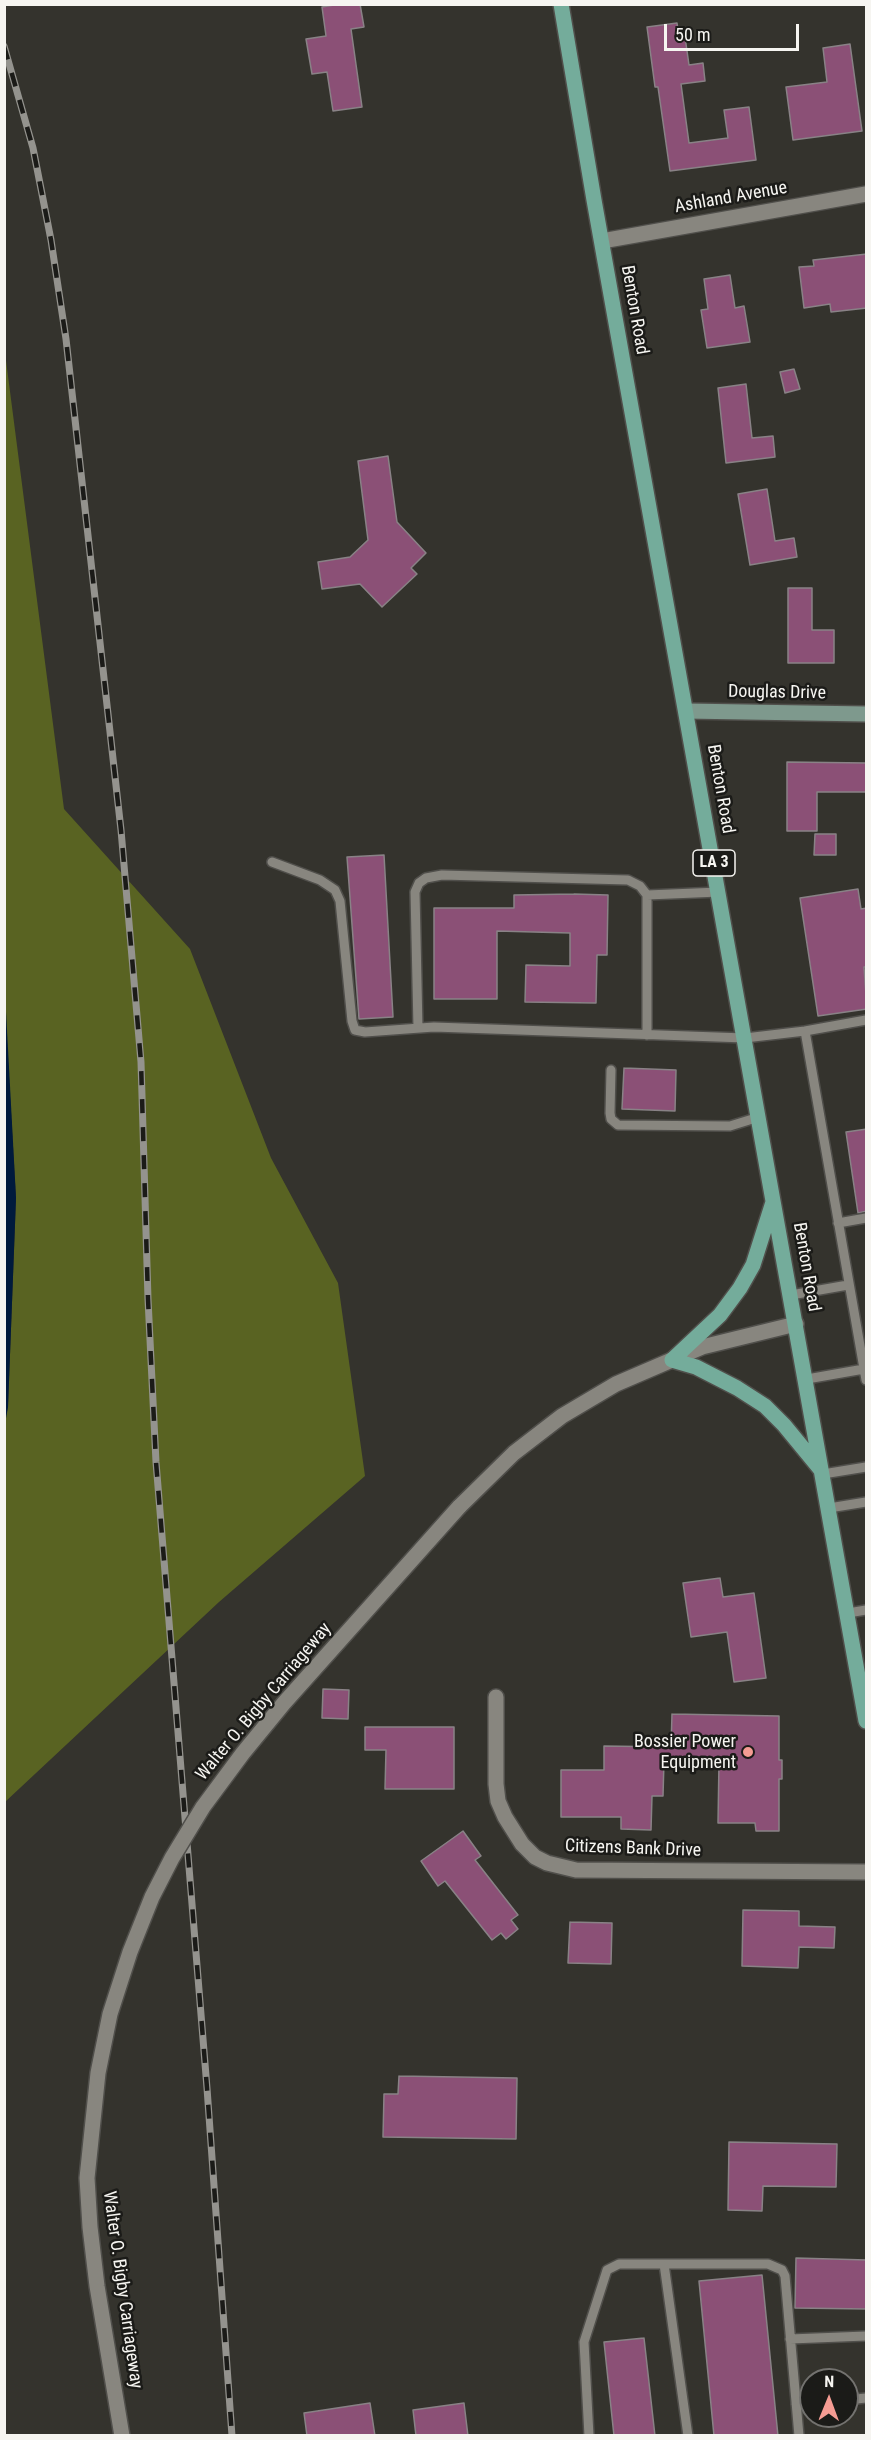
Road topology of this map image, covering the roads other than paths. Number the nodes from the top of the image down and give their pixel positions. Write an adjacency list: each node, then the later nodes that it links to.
1 (561, 4): 3 (main road, Benton Road / LA 3)
2 (867, 194): 3 (street, Ashland Avenue)
3 (602, 241): 4 (main road, Benton Road / LA 3)
4 (686, 711): 5 (street, Douglas Drive); 7 (main road, Benton Road / LA 3)
5 (867, 714)
6 (272, 862): 10 (lane)
7 (719, 892): 8 (lane); 13 (main road, Benton Road / LA 3)
8 (647, 895): 10 (lane); 12 (lane)
9 (867, 1020): 11 (lane)
10 (418, 1028): 12 (lane)
11 (805, 1031): 13 (lane); 18 (lane)
12 (647, 1035): 13 (lane)
13 (745, 1038): 15 (main road, Benton Road / LA 3)
14 (611, 1070): 15 (lane)
15 (759, 1117): 16 (main road, Benton Road / LA 3)
16 (774, 1198): 20 (main road, Benton Road / LA 3); 22 (main road)
17 (867, 1218): 18 (lane)
18 (838, 1223): 19 (lane)
19 (848, 1285): 20 (lane); 23 (lane)
20 (791, 1295): 21 (main road, Benton Road / LA 3)
21 (796, 1324): 22 (street, Walter O. Bigby Carriageway); 24 (main road, Benton Road / LA 3)
22 (672, 1360): 27 (main road); 41 (street, Walter O. Bigby Carriageway, bridge)
23 (864, 1369): 24 (lane); 25 (lane)
24 (807, 1379): 27 (main road, Benton Road / LA 3)
25 (867, 1380)
26 (867, 1467): 27 (lane)
27 (824, 1474): 29 (main road, Benton Road / LA 3)
28 (867, 1502): 29 (lane)
29 (830, 1508): 31 (main road, Benton Road / LA 3)
30 (867, 1610): 31 (lane)
31 (848, 1613): 33 (main road, Benton Road / LA 3)
32 (496, 1697): 35 (street, Citizens Bank Drive)
33 (865, 1704): 34 (main road, Benton Road / LA 3)
34 (867, 1721)
35 (867, 1872)
36 (664, 2264): 38 (lane); 42 (lane); 43 (lane)
37 (867, 2336): 38 (lane)
38 (790, 2340): 39 (lane)
39 (796, 2404): 40 (lane); 44 (lane)
40 (799, 2404)
41 (122, 2436)
42 (590, 2436)
43 (688, 2436)
44 (799, 2436)

